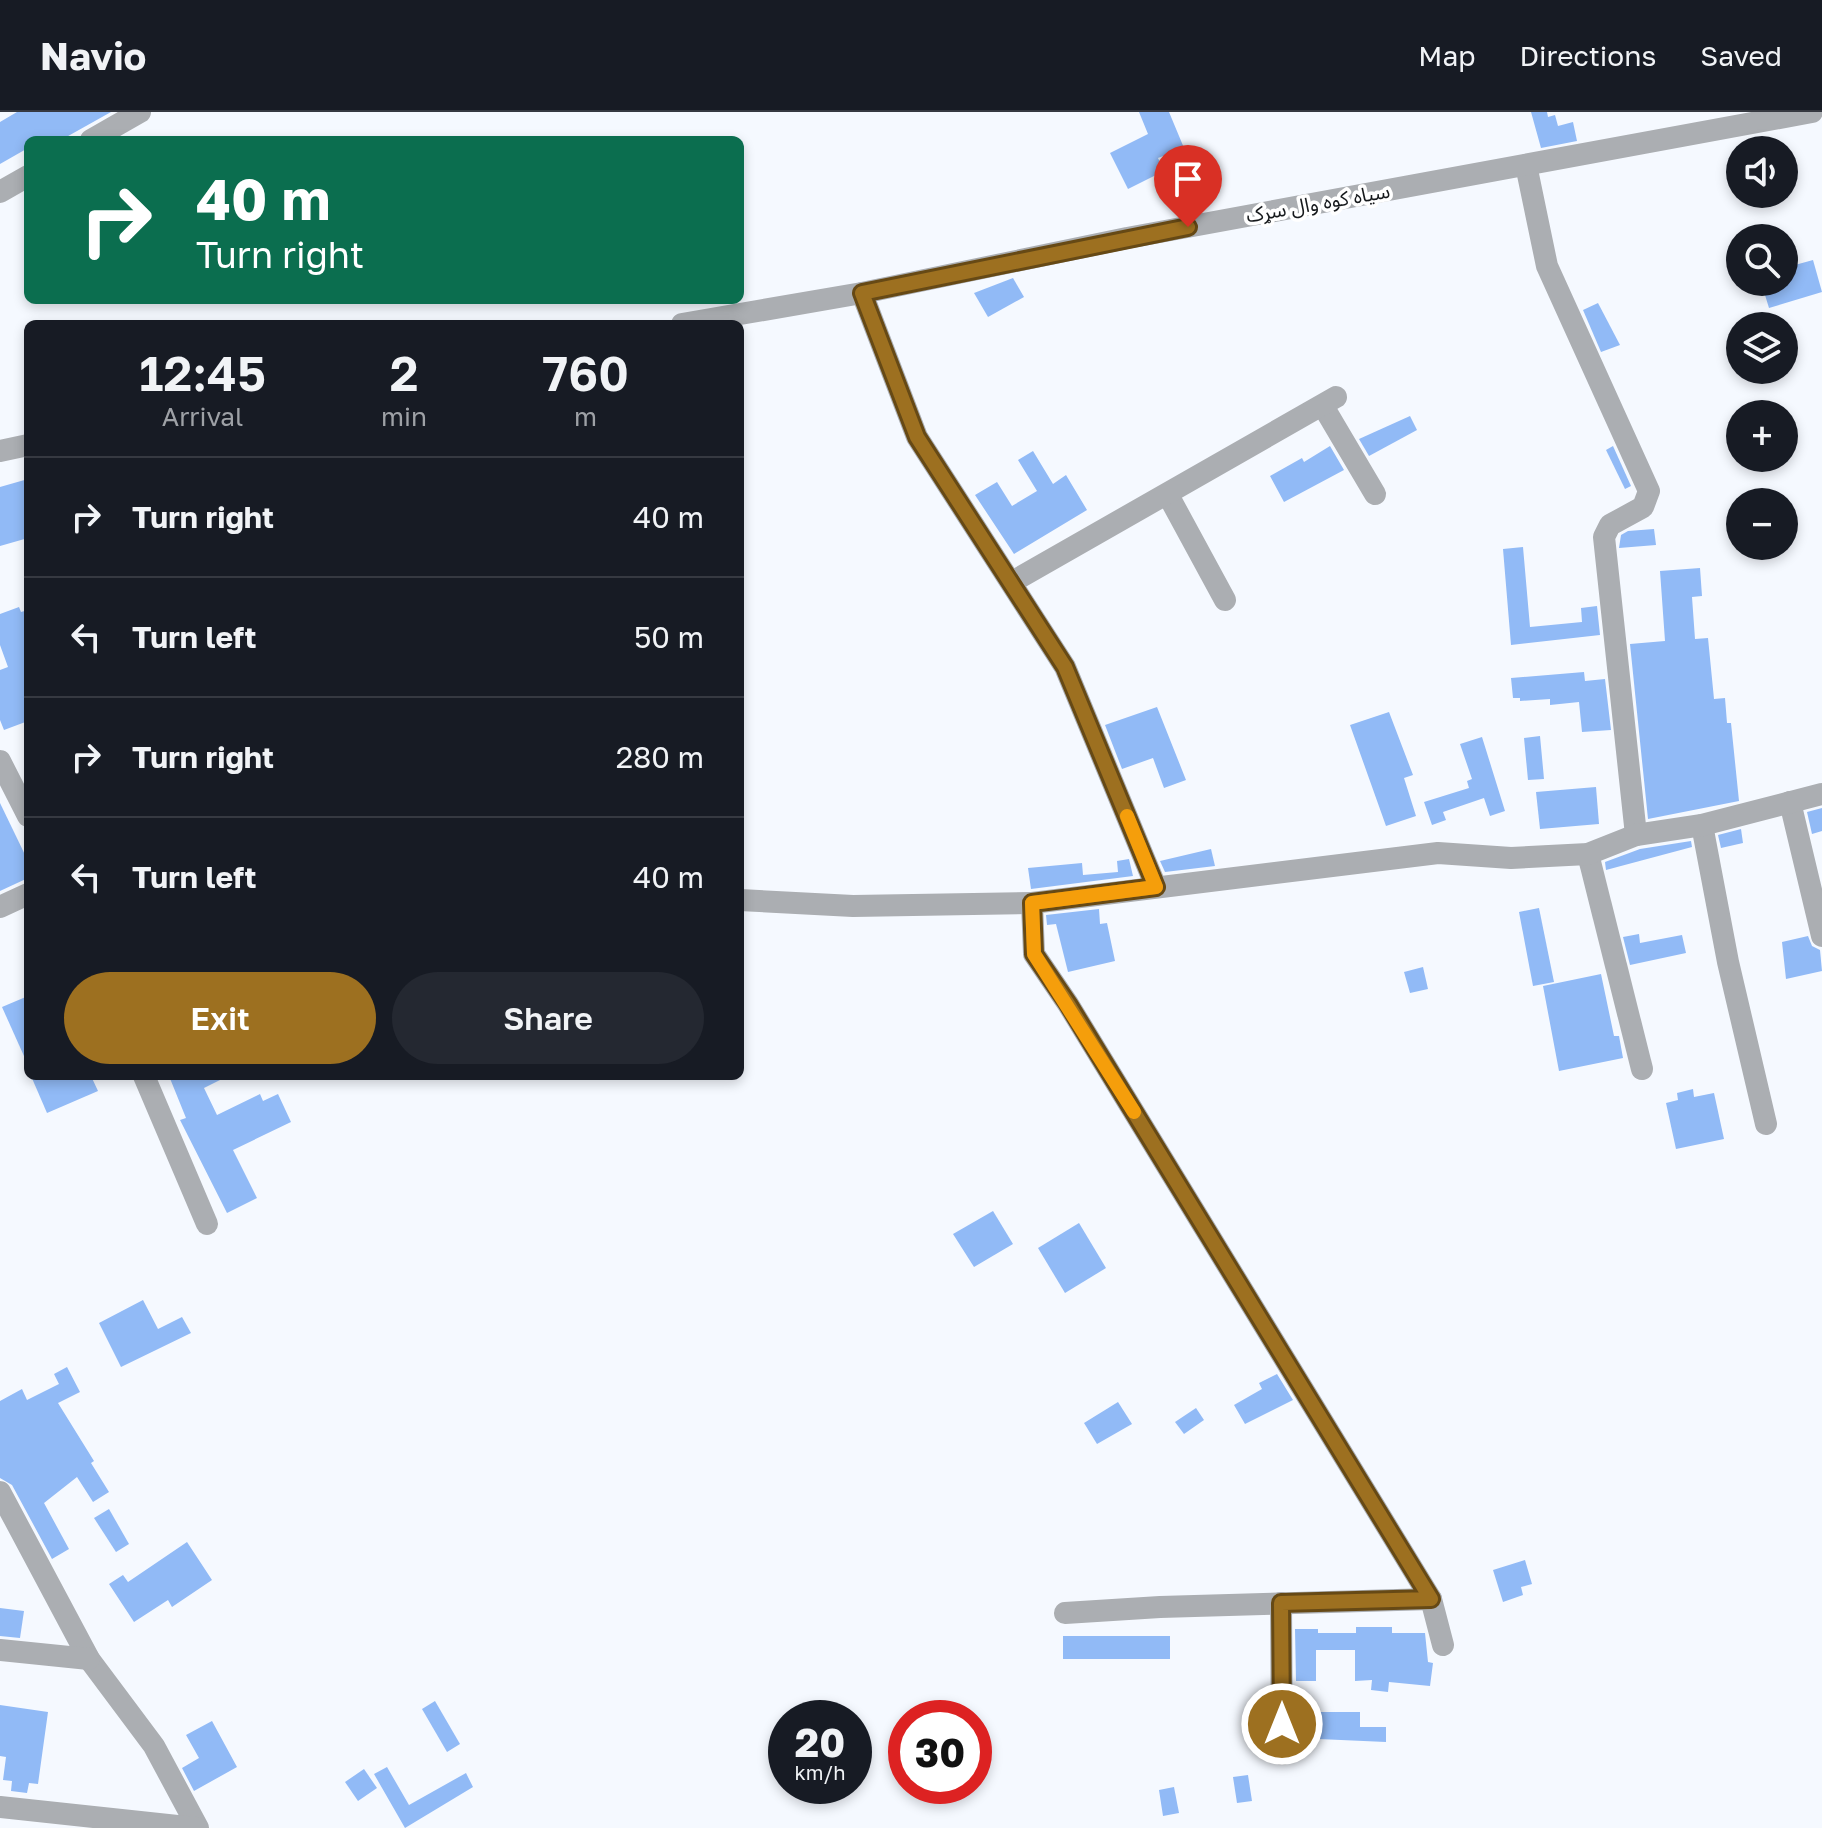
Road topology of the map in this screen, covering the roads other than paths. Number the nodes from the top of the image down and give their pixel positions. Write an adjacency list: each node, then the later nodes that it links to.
1 (140, 112): 3 (street)
2 (1812, 112): 4 (street, سیاه کوه وال سړک)
3 (98, 136)
4 (1526, 165): 7 (street, سیاه کوه وال سړک); 20 (street)
5 (24, 178): 6 (street)
6 (0, 192)
7 (862, 293): 8 (street, سیاه کوه وال سړک); 13 (street)
8 (705, 320)
9 (24, 446): 10 (street)
10 (0, 451)
11 (1375, 494): 12 (street)
12 (1168, 495): 13 (street); 14 (street)
13 (1012, 582): 22 (street)
14 (1225, 600)
15 (0, 761): 18 (street)
16 (1822, 794): 17 (street)
17 (1790, 802): 19 (street); 27 (street)
18 (24, 808)
19 (1702, 825): 20 (street); 30 (street)
20 (1636, 835): 21 (street)
21 (1588, 854): 22 (street); 28 (street)
22 (1156, 887): 25 (street)
23 (24, 896): 26 (street)
24 (744, 900): 25 (street)
25 (1032, 903): 33 (street)
26 (0, 907)
27 (1822, 936)
28 (1642, 1069)
29 (146, 1080): 31 (street)
30 (1766, 1124)
31 (207, 1224)
32 (3, 1499): 38 (street)
33 (1431, 1599): 34 (street); 36 (street)
34 (1281, 1603): 35 (street); 39 (street)
35 (1065, 1613)
36 (1443, 1645)
37 (0, 1650): 38 (street)
38 (89, 1659): 41 (street)
39 (1282, 1754)
40 (0, 1807): 41 (street)
41 (197, 1828)

